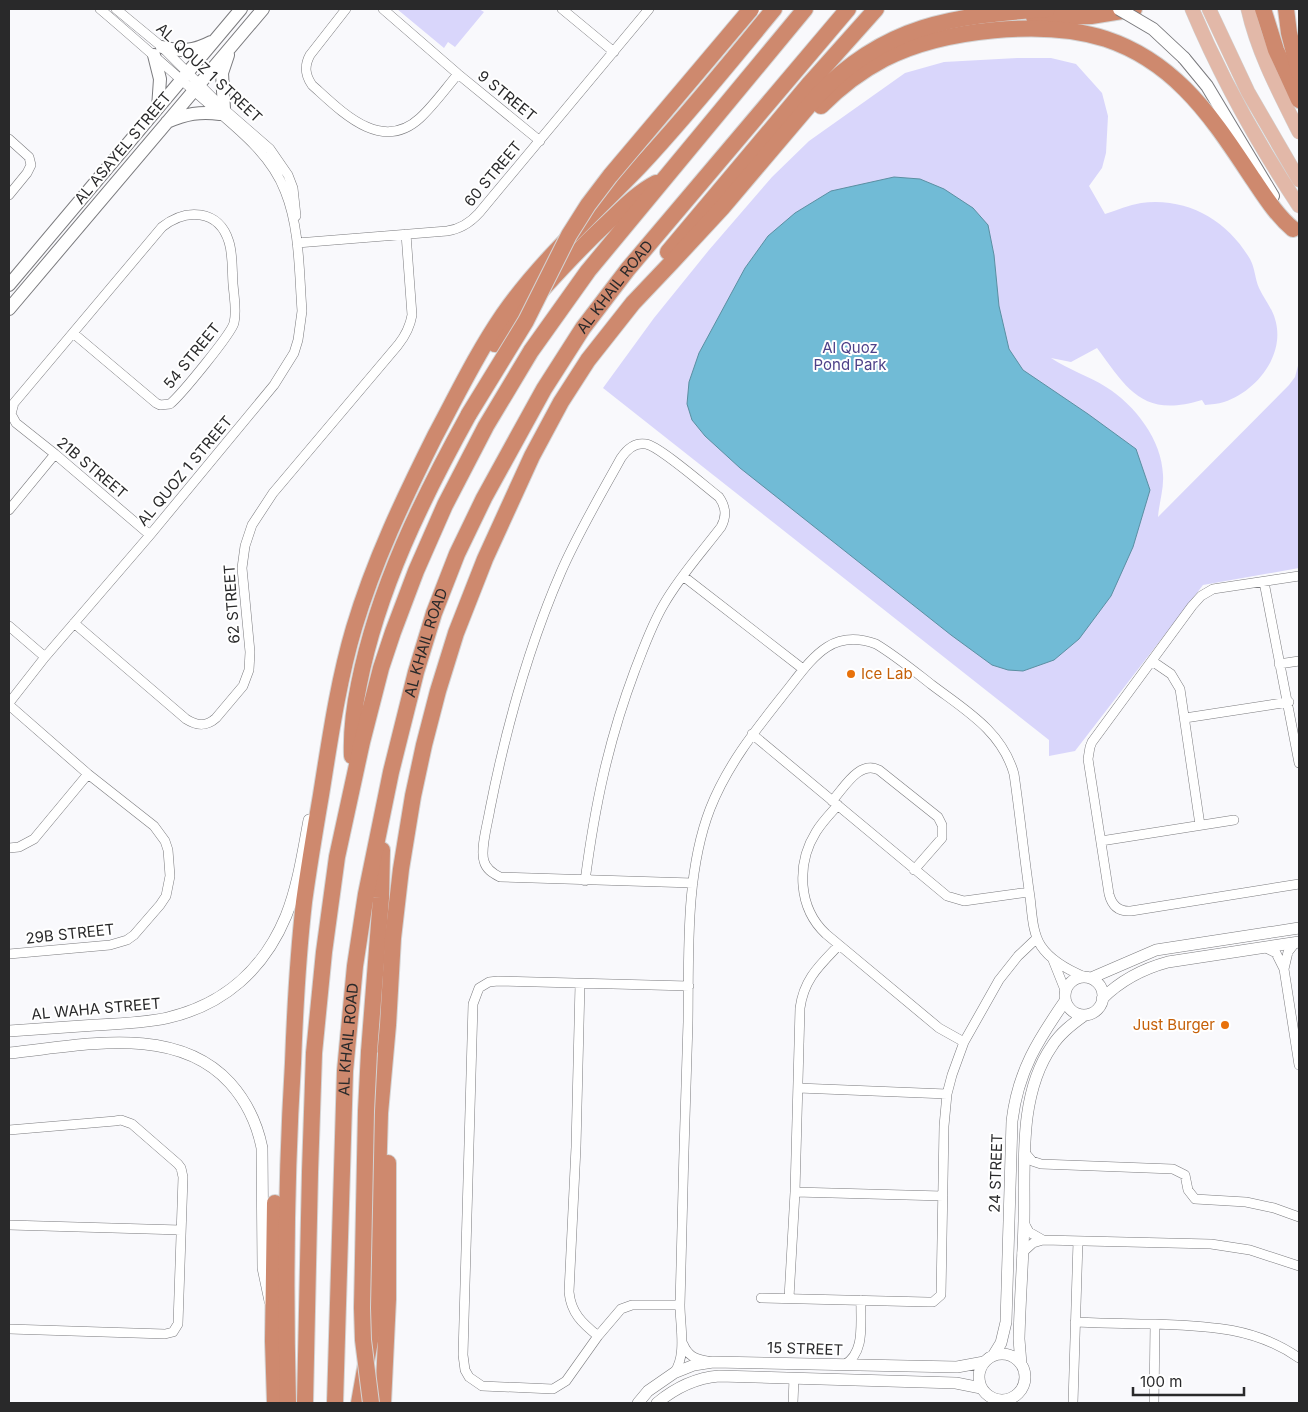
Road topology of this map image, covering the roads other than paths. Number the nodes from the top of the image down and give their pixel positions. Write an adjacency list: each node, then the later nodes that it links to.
1 (100, 9): 26 (street, AL QOUZ 1 STREET)
2 (116, 9): 26 (street, AL QOUZ 1 STREET)
3 (241, 9): 24 (main road, AL ASAYEL STREET)
4 (263, 9): 25 (main road, AL ASAYEL STREET)
5 (346, 9): 29 (street, 9 STREET)
6 (383, 9): 29 (street, 9 STREET)
7 (562, 9): 27 (street)
8 (649, 9): 27 (street, 60 STREET)
9 (751, 9): 76 (highway, bridge)
10 (764, 9): 40 (highway)
11 (774, 9): 40 (highway)
12 (805, 9): 41 (highway, AL KHAIL ROAD)
13 (848, 9): 78 (highway, AL KHAIL ROAD)
14 (876, 9): 50 (highway)
15 (1047, 9): 23 (highway)
16 (1119, 9): 47 (main road, bridge)
17 (1134, 9): 23 (highway)
18 (1209, 9): 42 (main road)
19 (1248, 9): 36 (main road)
20 (1286, 9): 28 (highway)
21 (1193, 11): 44 (main road)
22 (1265, 16): 32 (highway)
23 (962, 18): 39 (highway)
24 (215, 40): 26 (main road); 30 (main road, AL ASAYEL STREET)
25 (233, 46): 31 (main road, AL ASAYEL STREET); 34 (main road)
26 (158, 51): 30 (street, AL QOUZ 1 STREET); 33 (main road)
27 (614, 52): 38 (street, 60 STREET)
28 (1299, 72)
29 (458, 74): 38 (street, 9 STREET)
30 (184, 76): 31 (street, AL QOUZ 1 STREET); 33 (main road, AL ASAYEL STREET)
31 (196, 87): 34 (street, AL QOUZ 1 STREET); 35 (main road, AL ASAYEL STREET)
32 (1299, 100)
33 (158, 108): 49 (main road, AL ASAYEL STREET)
34 (222, 112): 35 (main road); 45 (street, AL QOUZ 1 STREET)
35 (165, 123): 51 (main road, AL ASAYEL STREET)
36 (1299, 132)
37 (9, 139): 43 (street)
38 (540, 141): 46 (street, 60 STREET)
39 (774, 146): 47 (highway); 50 (highway)
40 (635, 171): 53 (highway)
41 (666, 177): 53 (highway); 76 (highway, AL KHAIL ROAD)
42 (1299, 180)
43 (9, 195)
44 (1299, 206)
45 (294, 224): 48 (street, AL QUOZ 1 STREET)
46 (406, 234): 48 (street, 60 STREET); 61 (street, 62 STREET)
47 (1296, 234)
48 (296, 243): 57 (street, AL QUOZ 1 STREET)
49 (9, 285)
50 (633, 303): 107 (highway)
51 (9, 309)
52 (73, 332): 52 (street, 54 STREET); 54 (street, 54 STREET)
53 (465, 378): 74 (highway)
54 (16, 423): 55 (street, 21B STREET)
55 (55, 454): 56 (street); 57 (street, 21B STREET)
56 (9, 510)
57 (150, 535): 61 (street, AL QUOZ 1 STREET)
58 (683, 576): 67 (street); 84 (street); 84 (street)
59 (1299, 576): 60 (street)
60 (1264, 582): 64 (street); 66 (street)
61 (74, 623): 63 (street, AL QUOZ 1 STREET)
62 (9, 626): 63 (street)
63 (45, 657): 69 (street, AL QUOZ 1 STREET)
64 (1152, 661): 71 (street); 81 (street)
65 (1299, 661): 66 (street)
66 (1279, 664): 68 (street)
67 (804, 669): 72 (street); 87 (street)
68 (1289, 702): 70 (street); 71 (street)
69 (9, 704): 75 (street, 29B STREET)
70 (1295, 715): 73 (street)
71 (1185, 718): 80 (street)
72 (752, 734): 77 (street); 85 (street)
73 (1299, 763)
74 (326, 766): 102 (street, AL WAHA STREET); 108 (highway)
75 (88, 774): 82 (street); 93 (street, 29B STREET)
76 (354, 780): 148 (highway, AL KHAIL ROAD)
77 (835, 803): 83 (street); 83 (street); 91 (street)
78 (382, 815): 149 (highway, AL KHAIL ROAD); 151 (highway, bridge)
79 (1234, 820): 80 (street)
80 (1200, 825): 81 (street)
81 (1101, 841): 86 (street)
82 (9, 848)
83 (914, 870): 87 (street)
84 (585, 881): 85 (street)
85 (693, 883): 98 (street)
86 (1299, 884)
87 (1030, 892): 89 (street)
88 (1299, 928): 96 (street)
89 (1037, 938): 94 (street); 104 (street)
90 (1297, 942): 92 (street); 95 (street)
91 (839, 945): 104 (street); 109 (street)
92 (1266, 948): 95 (street); 100 (street)
93 (9, 954)
94 (1052, 957): 96 (street); 99 (street)
95 (1284, 969): 103 (street)
96 (1088, 977): 99 (street); 100 (street)
97 (580, 984): 98 (street); 131 (street); 131 (street)
98 (688, 986): 126 (street)
99 (1065, 995): 101 (street); 136 (street, 24 STREET)
100 (1102, 999): 101 (street)
101 (1084, 1015): 112 (street, 24 STREET)
102 (9, 1031)
103 (1297, 1034): 106 (street)
104 (964, 1042): 110 (street)
105 (9, 1053): 127 (street)
106 (1299, 1065)
107 (383, 1069): 133 (highway); 150 (highway)
108 (291, 1085): 127 (highway); 147 (highway)
109 (798, 1088): 110 (street); 113 (street)
110 (947, 1094): 114 (street)
111 (9, 1130): 118 (street)
112 (1026, 1154): 115 (street); 116 (street, 24 STREET)
113 (795, 1192): 114 (street); 124 (street)
114 (943, 1196): 125 (street)
115 (1299, 1217)
116 (1024, 1223): 119 (street); 121 (street, 24 STREET)
117 (9, 1225): 118 (street)
118 (181, 1230): 130 (street)
119 (1043, 1240): 120 (street); 121 (street)
120 (1078, 1241): 122 (street); 128 (street)
121 (1022, 1253): 138 (street, 24 STREET)
122 (1299, 1266)
123 (762, 1298): 124 (street)
124 (789, 1298): 125 (street)
125 (861, 1300): 134 (street)
126 (680, 1305): 131 (street); 132 (street)
127 (274, 1312): 146 (highway)
128 (1075, 1322): 129 (street); 157 (street)
129 (1155, 1324): 135 (street); 158 (street)
130 (9, 1329)
131 (598, 1336)
132 (681, 1339): 137 (street); 141 (street)
133 (386, 1342): 152 (highway); 153 (street)
134 (859, 1344): 139 (street); 140 (street)
135 (1299, 1358)
136 (988, 1359): 138 (street); 140 (street, 15 STREET); 143 (street)
137 (713, 1362): 139 (street, 15 STREET); 141 (street, 15 STREET)
138 (1021, 1364): 144 (street)
139 (844, 1365): 140 (street, 15 STREET)
140 (874, 1366)
141 (674, 1373): 154 (street, 15 STREET)
142 (794, 1378): 143 (street, 15 STREET); 155 (street, 15 STREET); 156 (street)
143 (981, 1388): 145 (street)
144 (1017, 1398): 145 (street)
145 (992, 1400)
146 (275, 1403)
147 (288, 1403)
148 (305, 1403)
149 (335, 1403)
150 (359, 1403)
151 (371, 1403)
152 (383, 1403)
153 (388, 1403)
154 (638, 1403)
155 (657, 1403)
156 (793, 1403)
157 (1073, 1403)
158 (1154, 1403)

